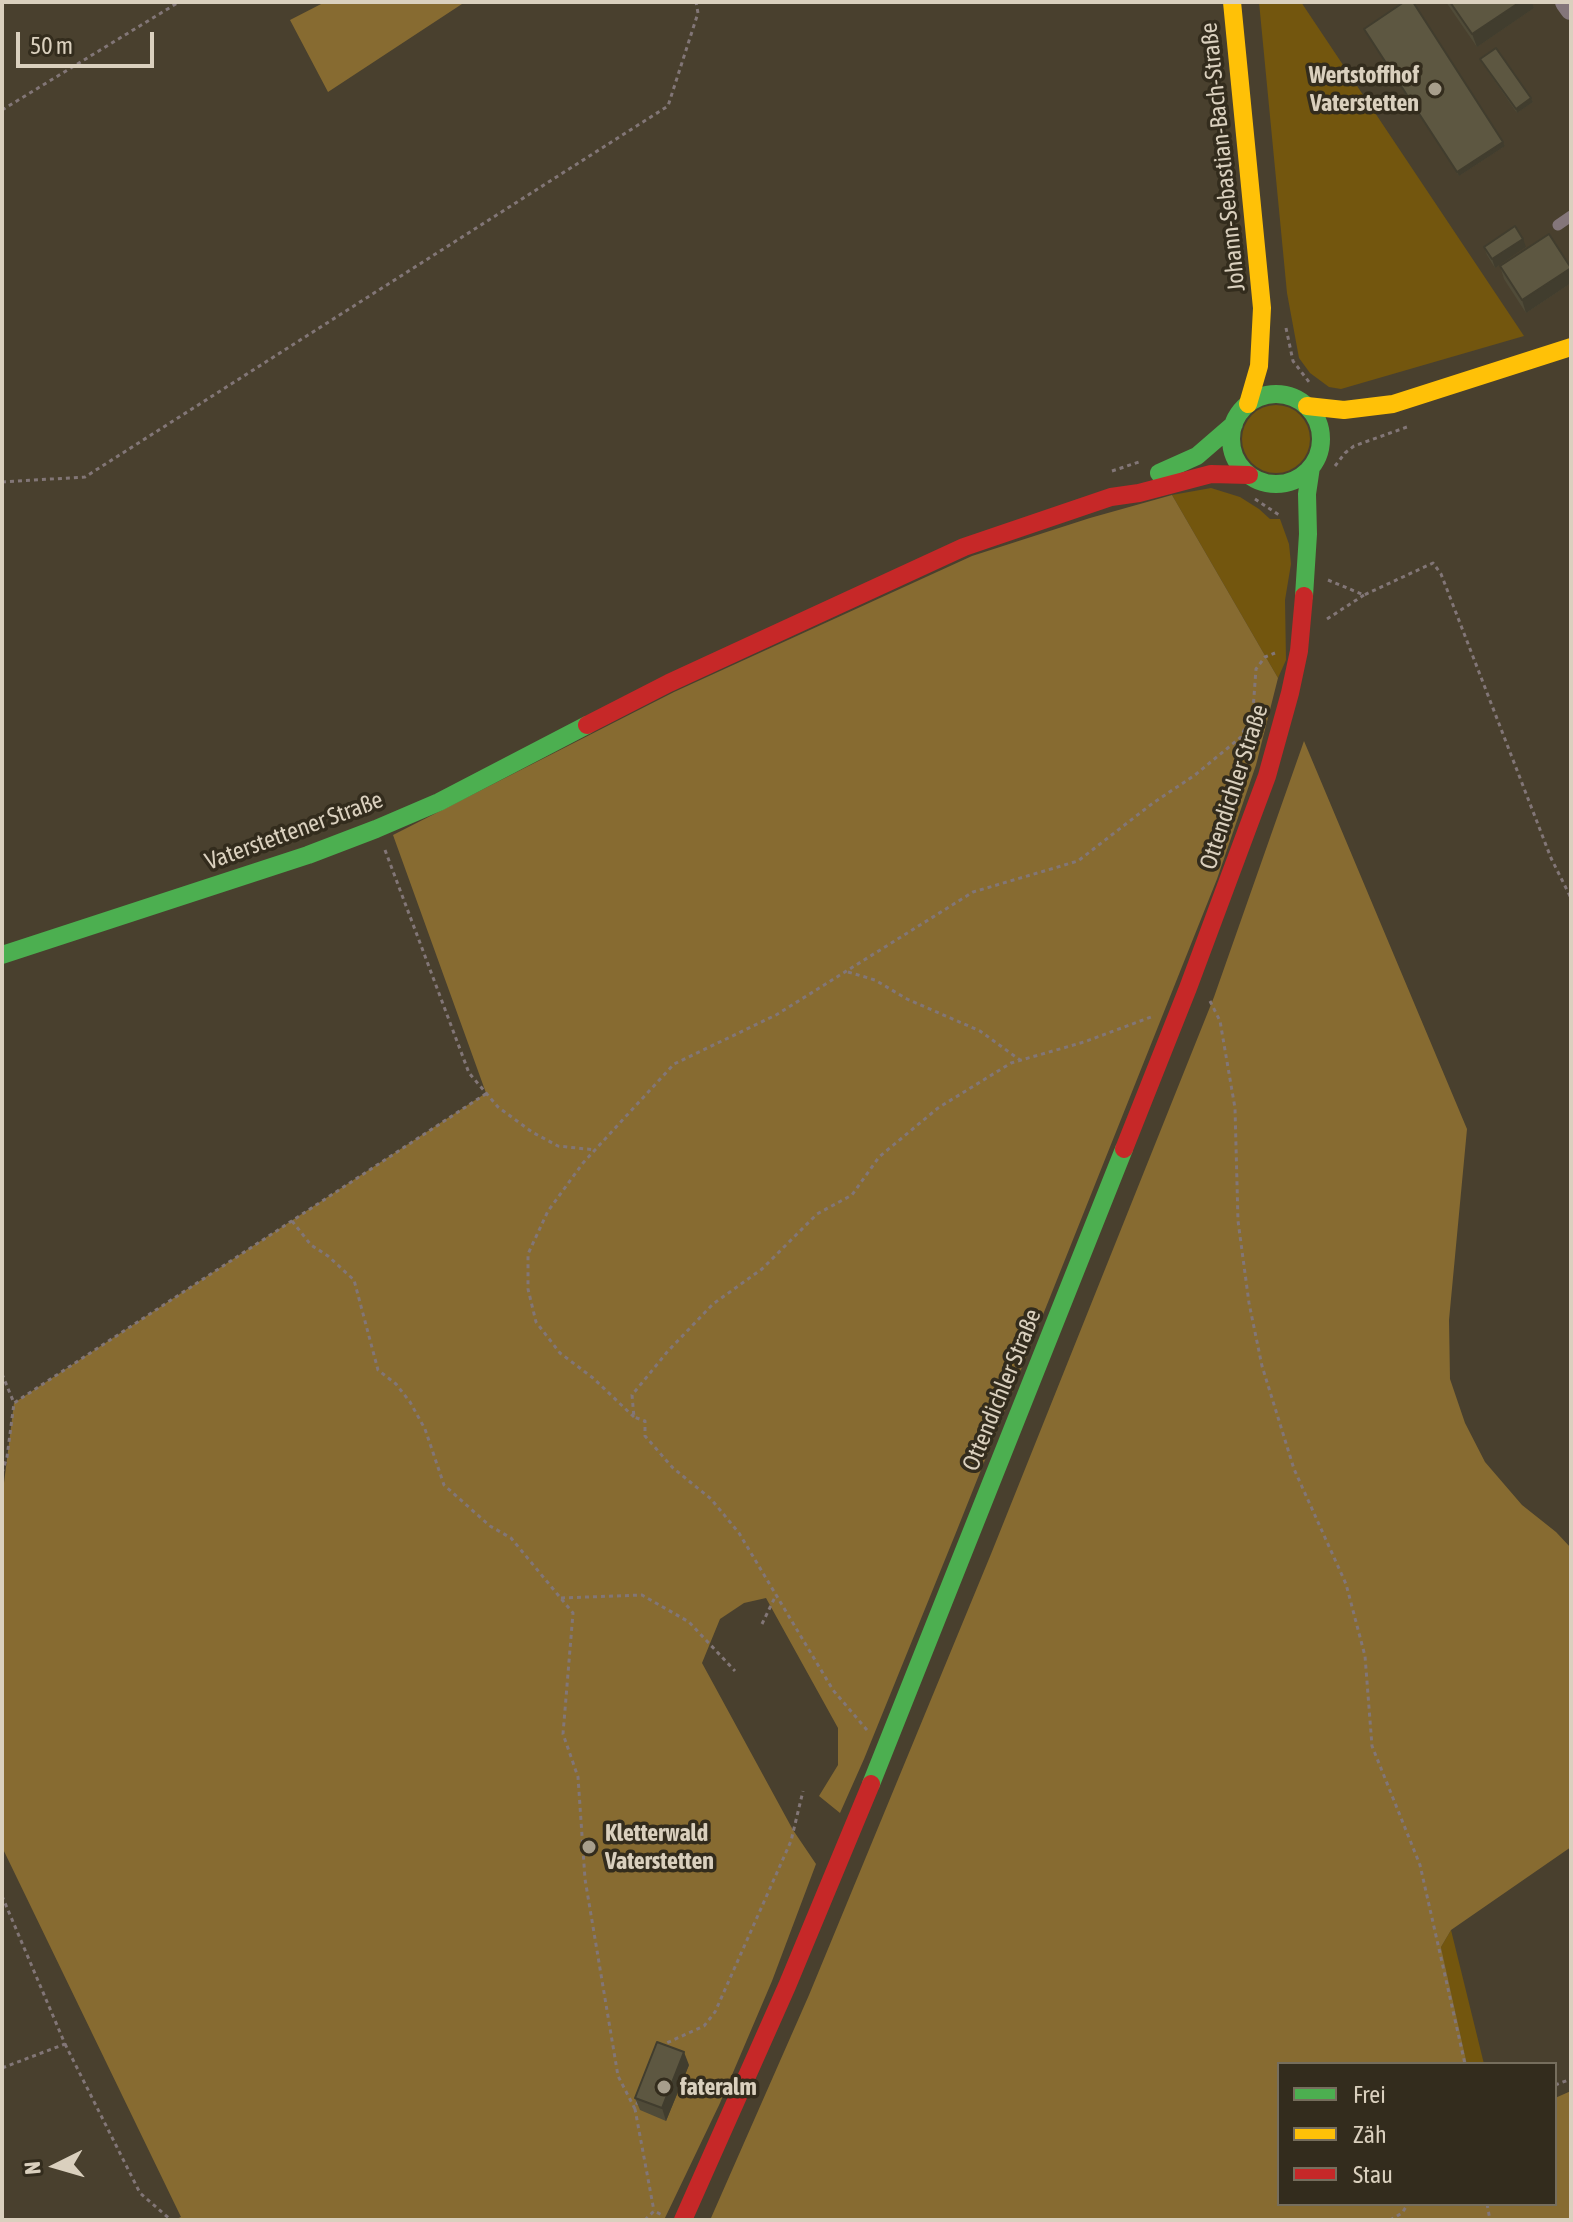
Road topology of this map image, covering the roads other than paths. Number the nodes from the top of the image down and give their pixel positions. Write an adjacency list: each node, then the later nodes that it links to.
1 (1232, 2): 6 (street, Johann-Sebastian-Bach-Straße)
2 (1566, 2): 3 (street)
3 (1571, 9)
4 (1571, 216): 5 (lane)
5 (1558, 225)
6 (1262, 308): 8 (street, Johann-Sebastian-Bach-Straße); 9 (street, Johann-Sebastian-Bach-Straße)
7 (1571, 347): 10 (street)
8 (1303, 403): 9 (street); 10 (street); 12 (street)
9 (1248, 404): 11 (street)
10 (1393, 404): 12 (street)
11 (1234, 424): 14 (street); 16 (street)
12 (1320, 449): 13 (street)
13 (1311, 467): 15 (street); 19 (street, Ottendichler Straße)
14 (1249, 475): 15 (street); 16 (street)
15 (1272, 484): 17 (street)
16 (1111, 497): 20 (street, Vaterstettener Straße)
17 (1281, 503)
18 (1291, 524): 19 (street, Ottendichler Straße)
19 (1305, 559): 21 (street, Ottendichler Straße)
20 (2, 955)
21 (683, 2220)

